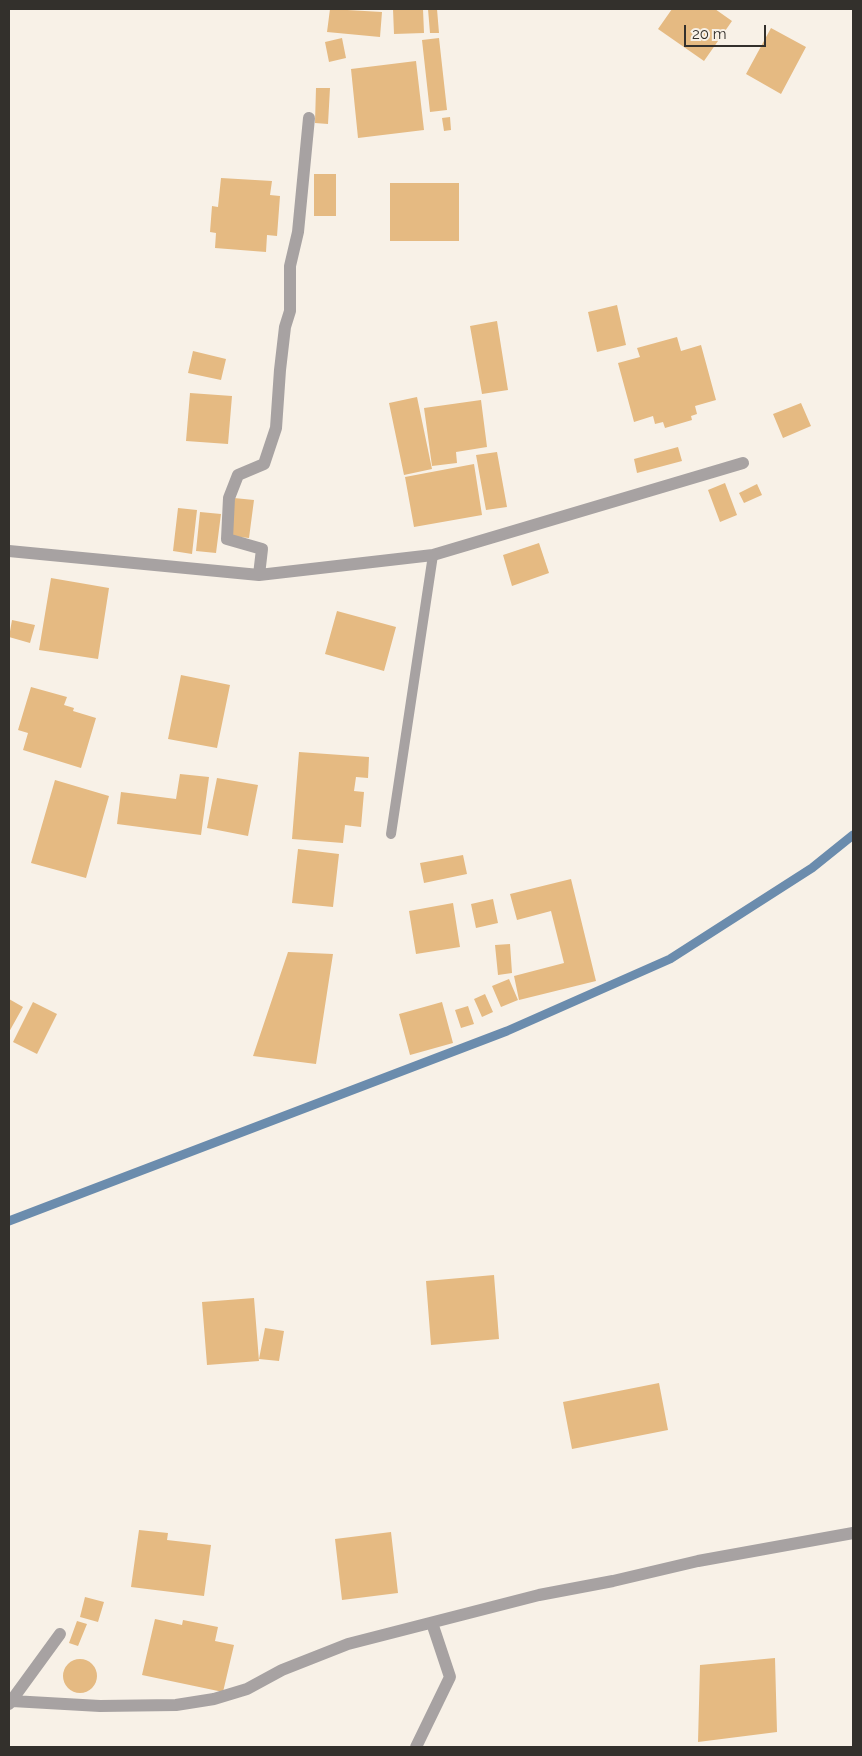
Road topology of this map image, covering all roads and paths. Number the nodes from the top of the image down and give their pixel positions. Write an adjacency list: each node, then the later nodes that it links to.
1 (309, 118): 5 (street)
2 (743, 462): 4 (street)
3 (9, 551): 5 (street)
4 (433, 555): 5 (street); 6 (lane)
5 (259, 575)
6 (391, 834)
7 (853, 1533): 8 (street)
8 (432, 1623): 10 (street); 11 (street)
9 (60, 1634): 10 (street)
10 (10, 1702)
11 (416, 1747)

